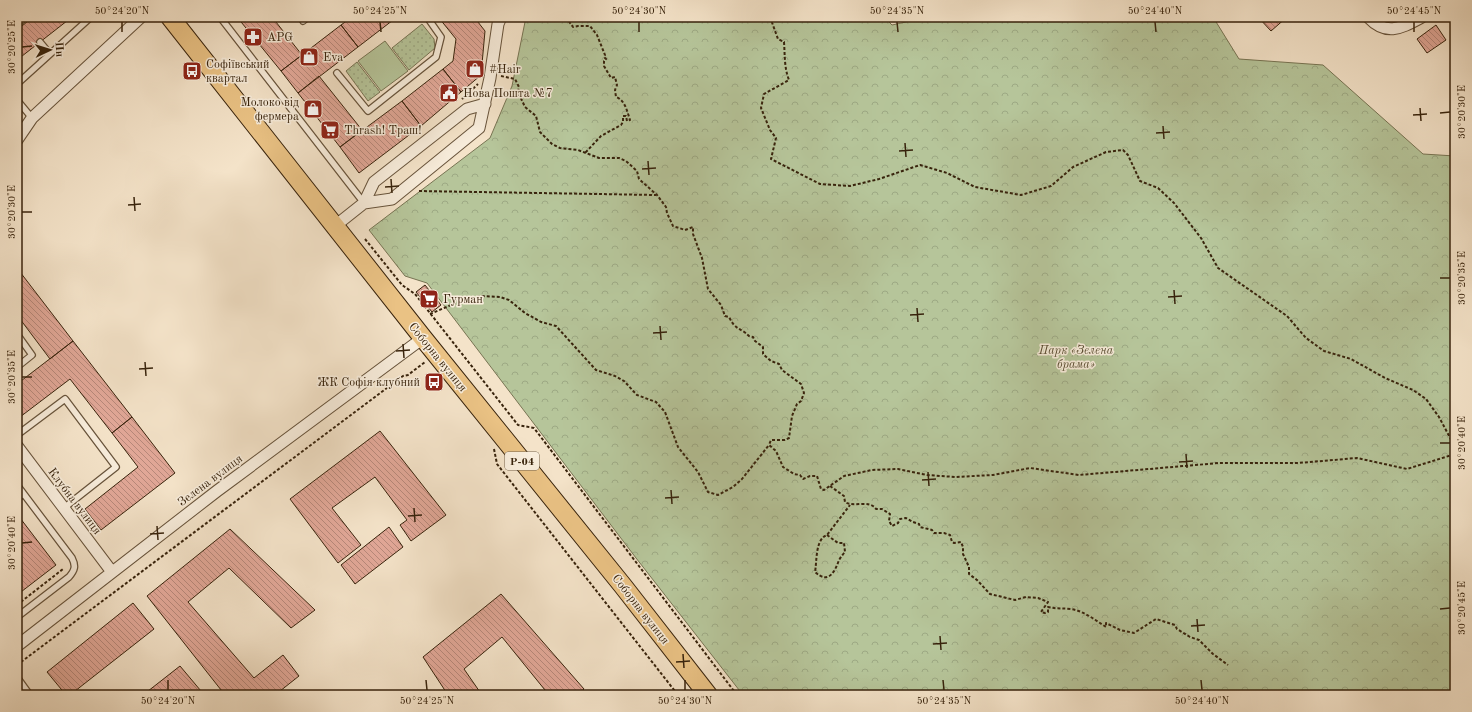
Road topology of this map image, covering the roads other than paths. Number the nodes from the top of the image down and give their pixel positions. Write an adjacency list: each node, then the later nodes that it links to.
1 (91, 17): 14 (lane)
2 (141, 17): 19 (street)
3 (170, 17): 22 (main road, Соборна вулиця / Р-04)
4 (220, 17): 21 (lane)
5 (301, 17): 6 (lane)
6 (308, 17)
7 (428, 17): 15 (lane)
8 (1368, 17): 9 (street)
9 (1422, 17)
10 (497, 19): 18 (street)
11 (25, 20): 12 (lane)
12 (17, 24)
13 (40, 42): 14 (lane)
14 (50, 54): 16 (lane)
15 (337, 73)
16 (17, 84)
17 (17, 100): 19 (lane)
18 (485, 104): 21 (street); 21 (street)
19 (32, 118): 20 (street)
20 (17, 140)
21 (364, 203): 22 (street)
22 (335, 226): 24 (main road, Соборна вулиця / Р-04)
23 (17, 334): 25 (lane)
24 (423, 338): 32 (street, Зелена вулиця); 37 (main road, Соборна вулиця / Р-04)
25 (17, 367)
26 (17, 435): 31 (lane)
27 (17, 446): 31 (street, Клубна вулиця)
28 (17, 485): 29 (lane)
29 (23, 494): 30 (lane); 33 (lane)
30 (17, 499)
31 (64, 508): 32 (street, Клубна вулиця)
32 (112, 572): 34 (street, Зелена вулиця)
33 (17, 617)
34 (17, 646)
35 (17, 677): 36 (lane)
36 (30, 695)
37 (708, 695)

